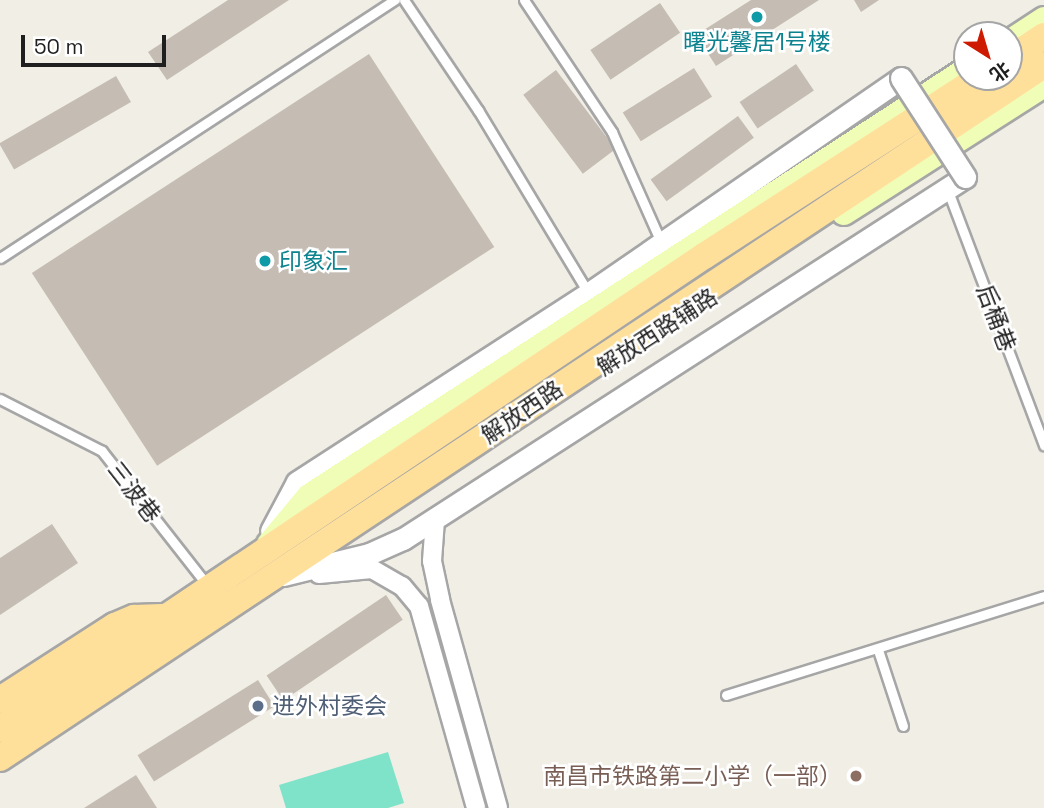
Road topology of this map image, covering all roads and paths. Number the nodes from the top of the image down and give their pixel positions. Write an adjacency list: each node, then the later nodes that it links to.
1 (394, 0): 14 (lane)
2 (404, 0): 15 (lane)
3 (524, 0): 13 (lane)
4 (1044, 19): 5 (main road)
5 (1023, 33)
6 (1044, 36): 7 (main road)
7 (1023, 50)
8 (1044, 65): 19 (main road, 解放西路)
9 (953, 78): 19 (main road)
10 (1044, 85): 19 (main road, 解放西路辅路)
11 (959, 91): 19 (main road, 解放西路)
12 (948, 191): 13 (street, bridge); 17 (lane, 后桶巷); 18 (street)
13 (661, 242): 15 (street)
14 (0, 258)
15 (589, 294): 19 (street)
16 (0, 399): 20 (lane, 三波巷)
17 (1044, 445)
18 (435, 520): 19 (street); 30 (street)
19 (263, 569): 20 (main road, 解放西路); 28 (main road, 解放西路); 29 (street)
20 (211, 590): 22 (main road, 解放西路)
21 (1044, 596): 23 (lane)
22 (170, 617): 25 (main road); 27 (main road, 解放西路)
23 (878, 650): 24 (lane); 26 (lane)
24 (726, 695)
25 (0, 700)
26 (903, 726)
27 (0, 729)
28 (0, 758)
29 (476, 808)
30 (498, 808)

